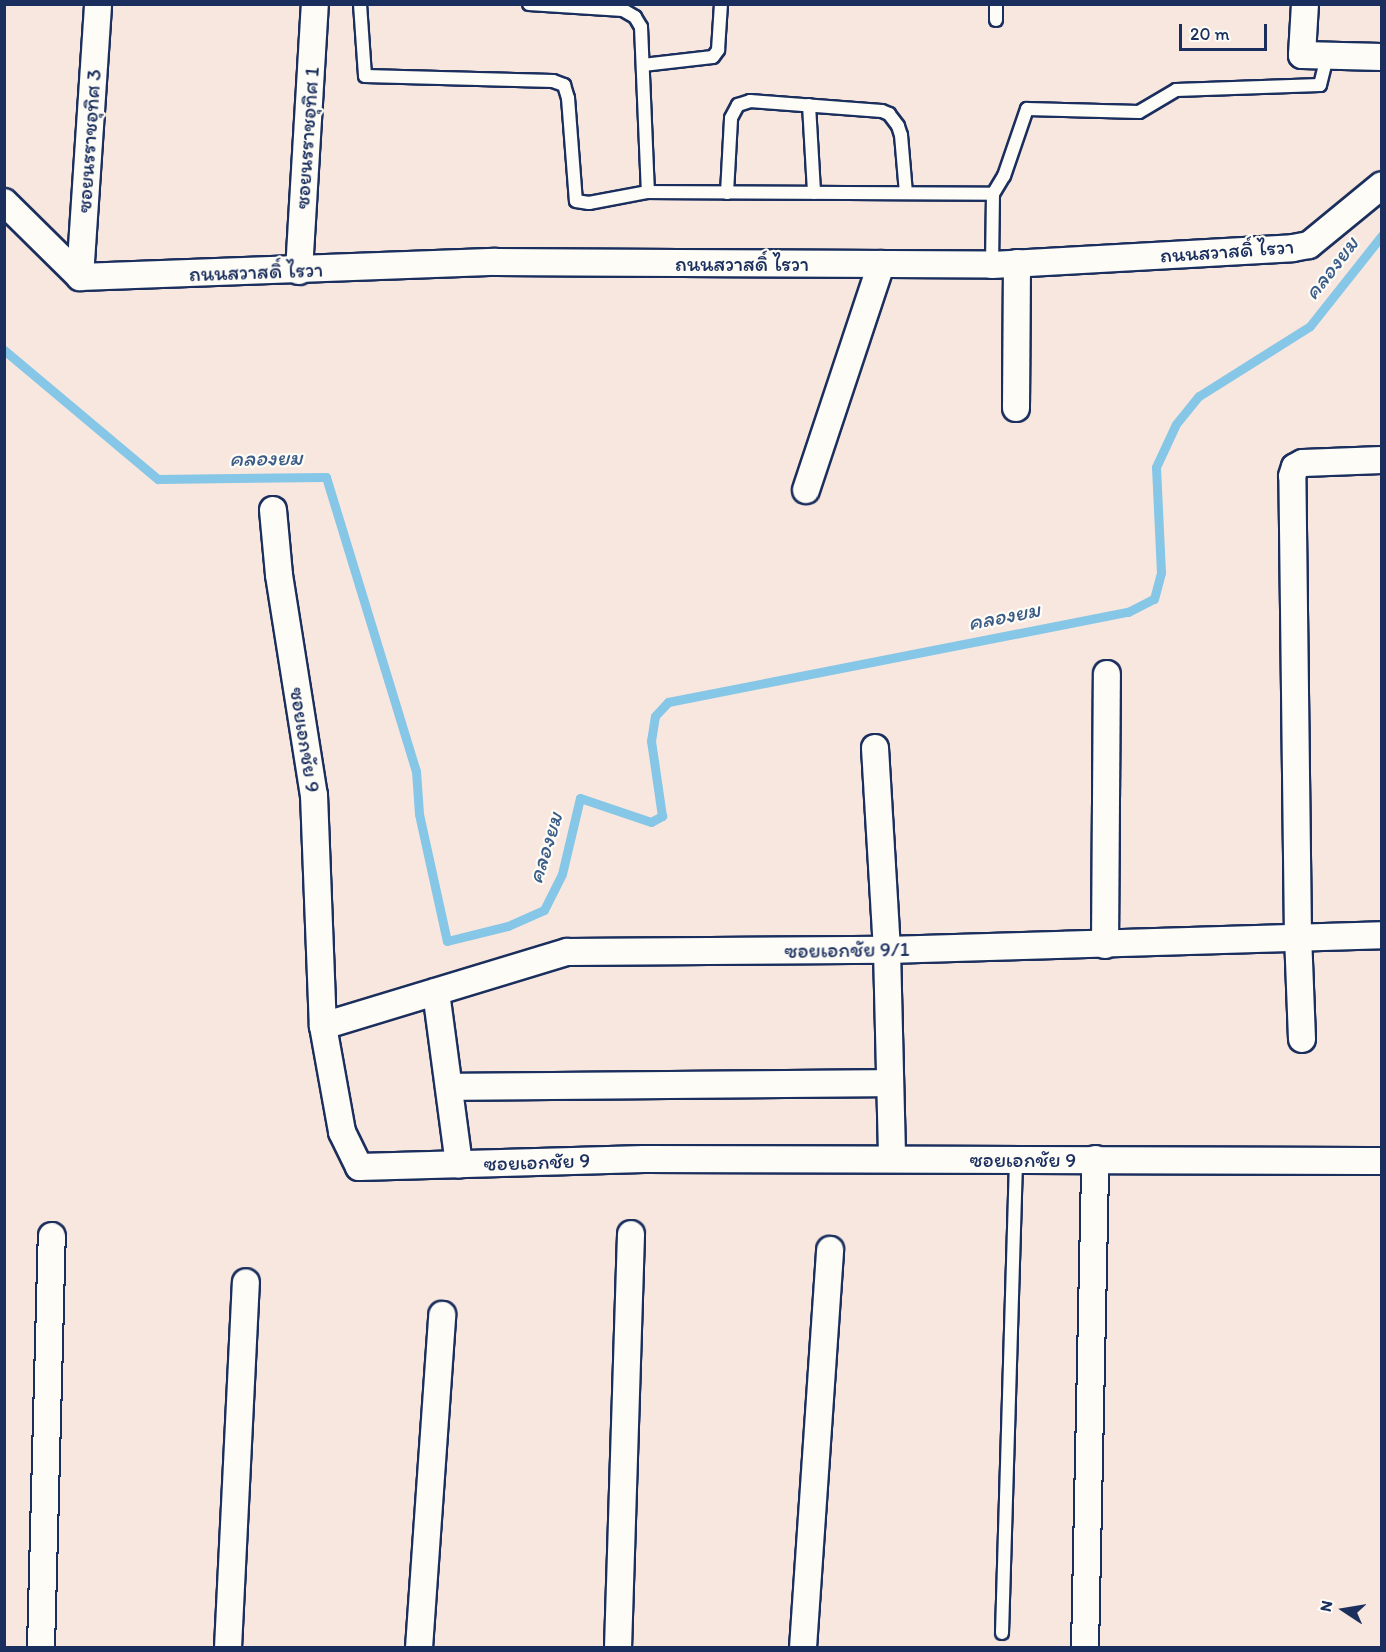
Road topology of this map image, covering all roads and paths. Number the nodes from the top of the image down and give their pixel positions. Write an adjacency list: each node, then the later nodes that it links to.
1 (98, 4): 24 (street, ซอยนรราชอุทิศ 3)
2 (315, 4): 23 (street, ซอยนรราชอุทิศ 1)
3 (360, 4): 14 (lane)
4 (529, 4): 11 (lane)
5 (721, 4): 11 (lane)
6 (996, 4): 8 (lane)
7 (1305, 4): 9 (street)
8 (996, 21)
9 (1327, 56): 10 (street); 18 (lane)
10 (1382, 57)
11 (643, 65): 14 (lane)
12 (809, 105): 15 (lane); 16 (lane); 17 (lane)
13 (1382, 185): 20 (street, ถนนสวาสดิ์ ไรวา)
14 (648, 192): 15 (lane)
15 (727, 193): 16 (lane)
16 (814, 193): 17 (lane)
17 (906, 193): 18 (lane)
18 (993, 194): 22 (lane)
19 (4, 202): 24 (street)
20 (1017, 263): 22 (street, ถนนสวาสดิ์ ไรวา); 25 (street)
21 (881, 264): 22 (street, ถนนสวาสดิ์ ไรวา); 23 (street, ถนนสวาสดิ์ ไรวา); 27 (street)
22 (992, 265)
23 (299, 271): 24 (street, ถนนสวาสดิ์ ไรวา)
24 (80, 277)
25 (1016, 408)
26 (1382, 460): 32 (street)
27 (806, 490)
28 (273, 510): 36 (street, ซอยเอกชัย 9)
29 (1107, 674): 33 (street)
30 (875, 748): 34 (street)
31 (1382, 935): 32 (street, ซอยเอกชัย 9/1)
32 (1298, 937): 33 (street, ซอยเอกชัย 9/1); 37 (street)
33 (1105, 945): 34 (street, ซอยเอกชัย 9/1)
34 (886, 950): 35 (street, ซอยเอกชัย 9/1); 38 (street)
35 (436, 992): 36 (street, ซอยเอกชัย 9/1); 39 (street)
36 (323, 1026): 44 (street, ซอยเอกชัย 9)
37 (1302, 1038)
38 (889, 1083): 39 (street); 40 (street)
39 (449, 1087): 44 (street)
40 (892, 1159): 42 (street, ซอยเอกชัย 9); 44 (street, ซอยเอกชัย 9)
41 (1095, 1159): 42 (street, ซอยเอกชัย 9); 43 (street, ซอยเอกชัย 9); 56 (street)
42 (1016, 1161): 50 (lane)
43 (1382, 1161)
44 (459, 1164)
45 (631, 1234): 54 (street)
46 (52, 1236): 51 (street)
47 (830, 1250): 55 (street)
48 (246, 1282): 52 (street)
49 (442, 1315): 53 (street)
50 (1002, 1633)
51 (41, 1647)
52 (228, 1647)
53 (419, 1647)
54 (618, 1647)
55 (803, 1647)
56 (1085, 1647)

